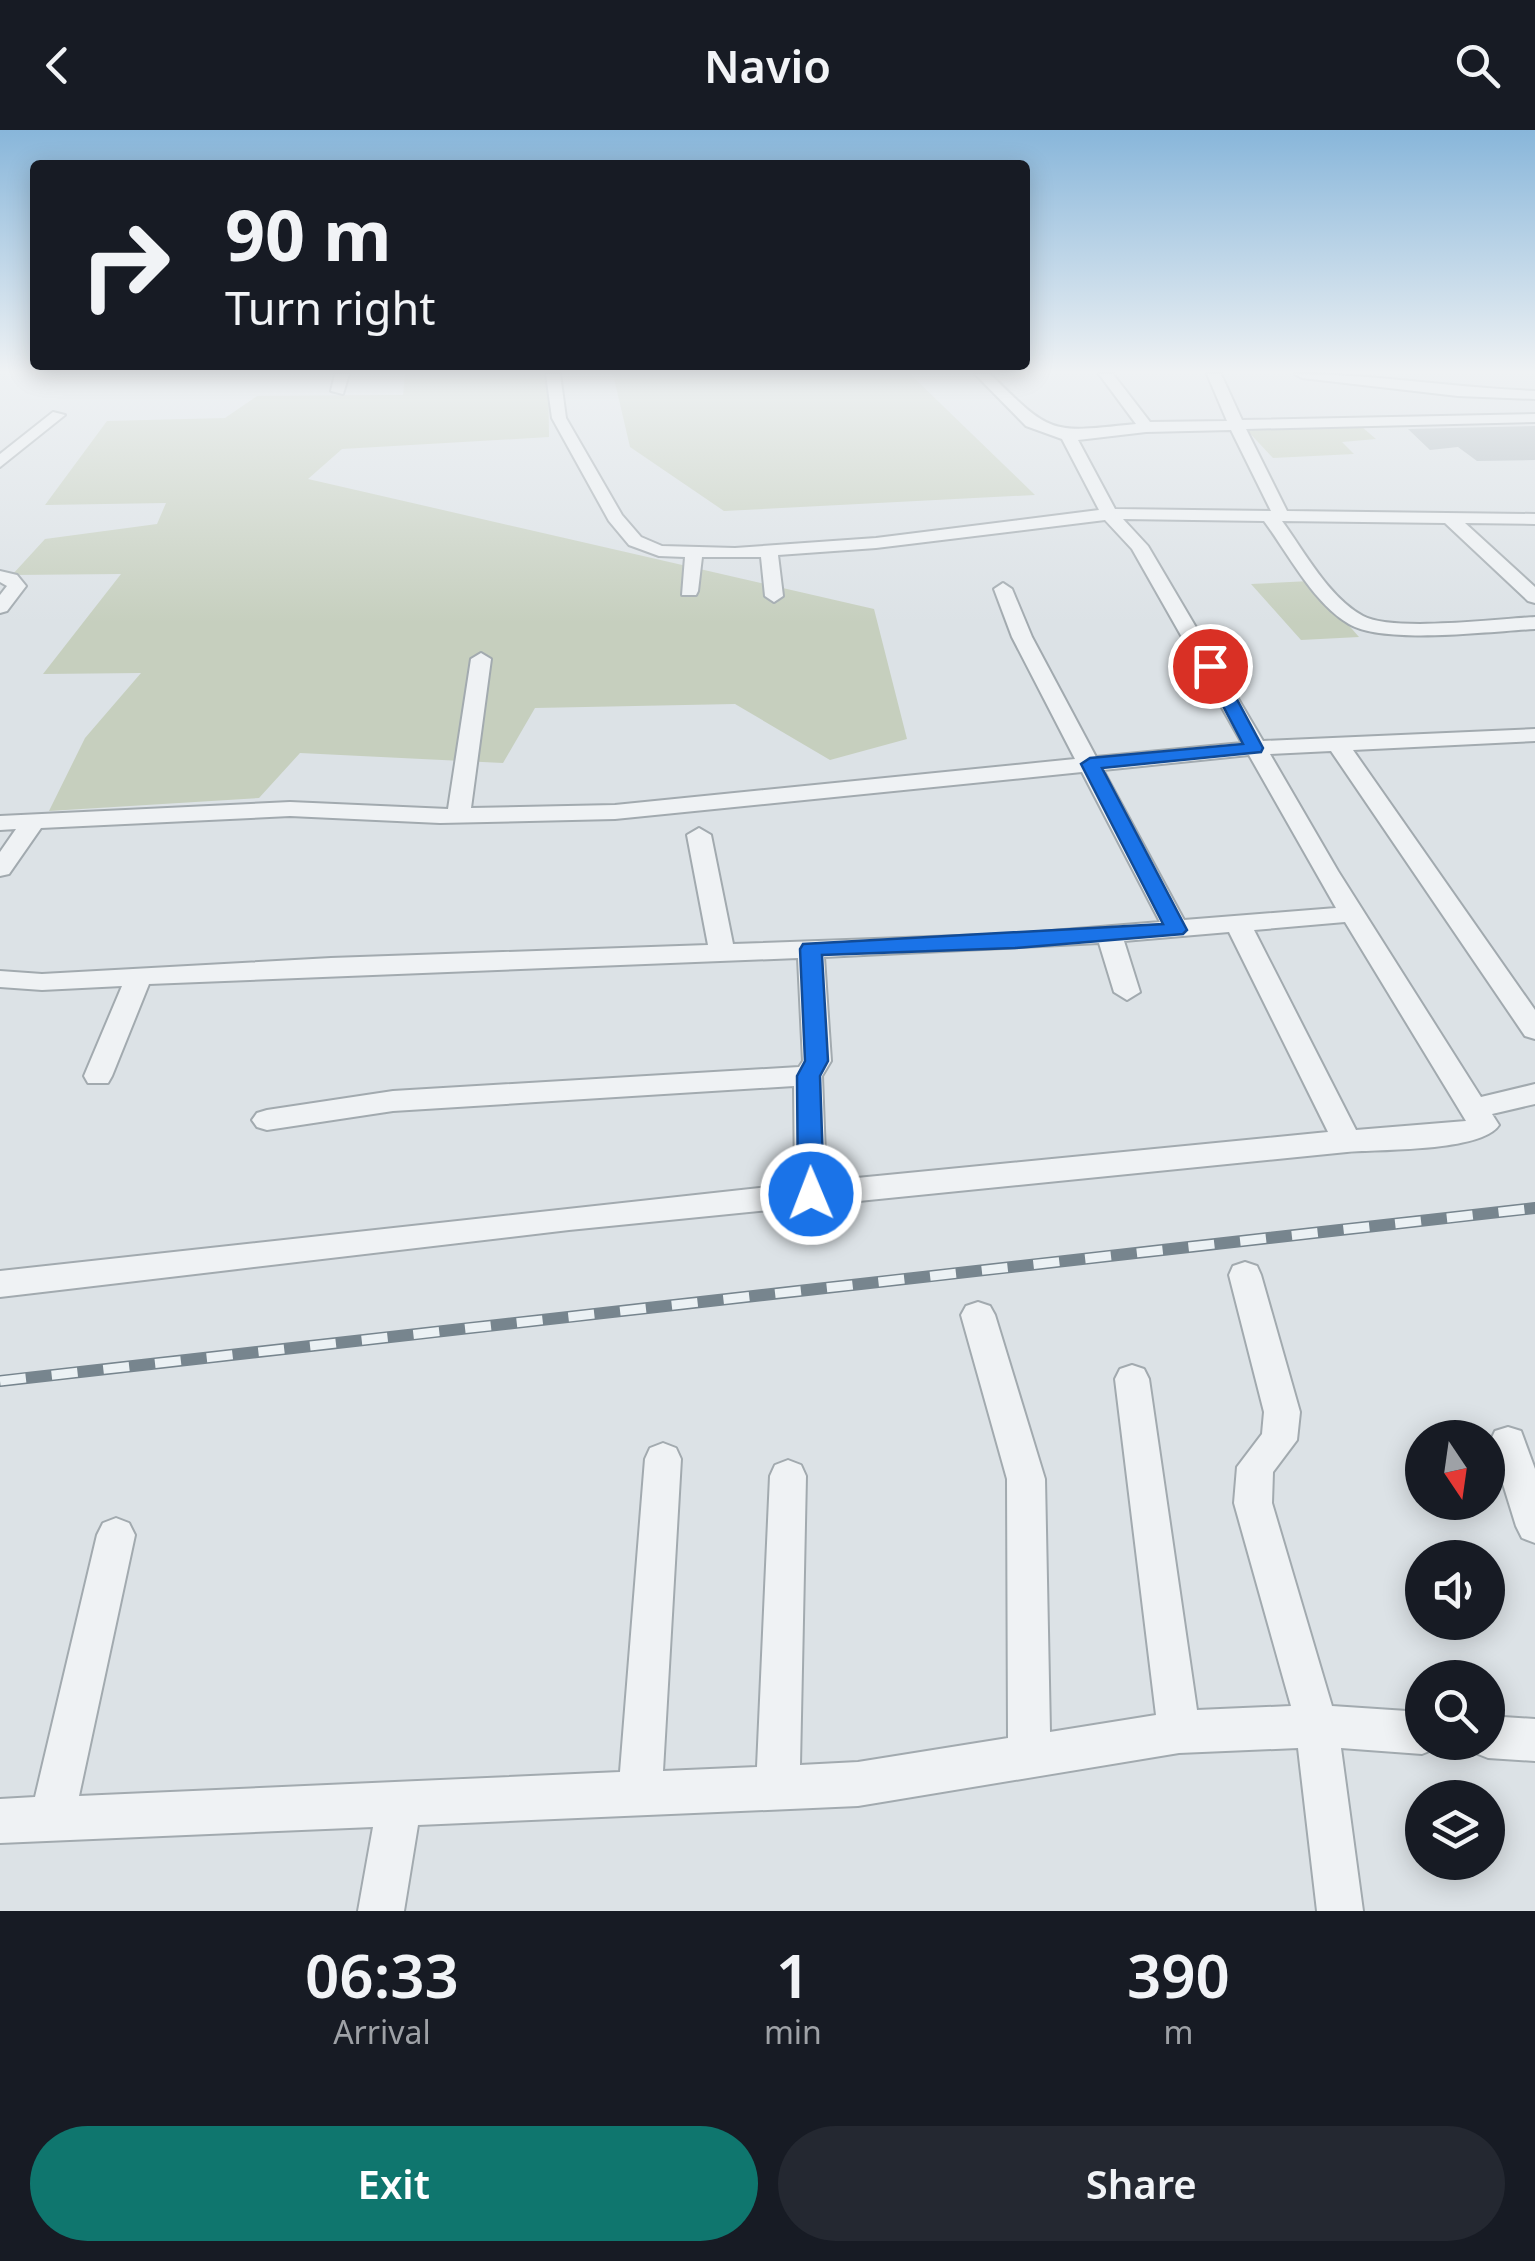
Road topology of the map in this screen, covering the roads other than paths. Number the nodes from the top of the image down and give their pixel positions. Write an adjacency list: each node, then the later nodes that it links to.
1 (581, 457): 9 (street)
2 (1079, 457): 4 (street)
3 (1249, 457): 6 (street)
4 (1109, 514): 6 (street); 8 (street); 22 (street)
5 (1446, 516): 6 (street); 7 (street); 10 (street)
6 (1273, 518): 18 (street)
7 (1535, 519)
8 (768, 551): 9 (street); 15 (street)
9 (694, 553): 14 (street)
10 (1504, 570): 11 (street); 16 (street)
11 (1535, 570)
12 (0, 576): 17 (street)
13 (1003, 589): 23 (street)
14 (689, 591)
15 (774, 596)
16 (1535, 596)
17 (0, 607)
18 (1535, 623)
19 (480, 660): 24 (street)
20 (1535, 736): 21 (street)
21 (1339, 746): 22 (street); 38 (street)
22 (1254, 748): 23 (street); 29 (street)
23 (1090, 764): 24 (street); 31 (street)
24 (458, 816): 25 (street)
25 (33, 822): 26 (street); 28 (street)
26 (0, 823)
27 (699, 835): 34 (street)
28 (0, 869)
29 (1354, 914): 30 (street); 42 (street)
30 (1238, 924): 31 (street); 44 (street)
31 (1176, 930): 32 (street)
32 (1109, 934): 33 (street); 37 (street)
33 (811, 949): 34 (street); 40 (street)
34 (722, 952): 35 (street)
35 (139, 977): 36 (street); 39 (street)
36 (0, 979)
37 (1127, 992)
38 (1535, 1030)
39 (98, 1076)
40 (808, 1076): 43 (street); 45 (street)
41 (1535, 1094): 42 (street)
42 (1476, 1108): 44 (street)
43 (267, 1120)
44 (1347, 1140): 45 (street)
45 (811, 1194): 47 (street)
46 (1246, 1276): 55 (street)
47 (0, 1284)
48 (978, 1315): 60 (street)
49 (1132, 1379): 56 (street)
50 (1508, 1442): 53 (street)
51 (663, 1459): 62 (street)
52 (788, 1476): 61 (street)
53 (1535, 1526)
54 (116, 1536): 64 (street)
55 (1316, 1726): 56 (street); 57 (street); 67 (street)
56 (1180, 1732): 60 (street)
57 (1405, 1732)
58 (1505, 1738): 59 (street)
59 (1535, 1740)
60 (1029, 1756): 61 (street)
61 (778, 1788): 62 (street)
62 (640, 1795): 63 (street)
63 (399, 1806): 64 (street); 66 (street)
64 (52, 1820): 65 (street)
65 (0, 1821)
66 (382, 1911)
67 (1340, 1911)

